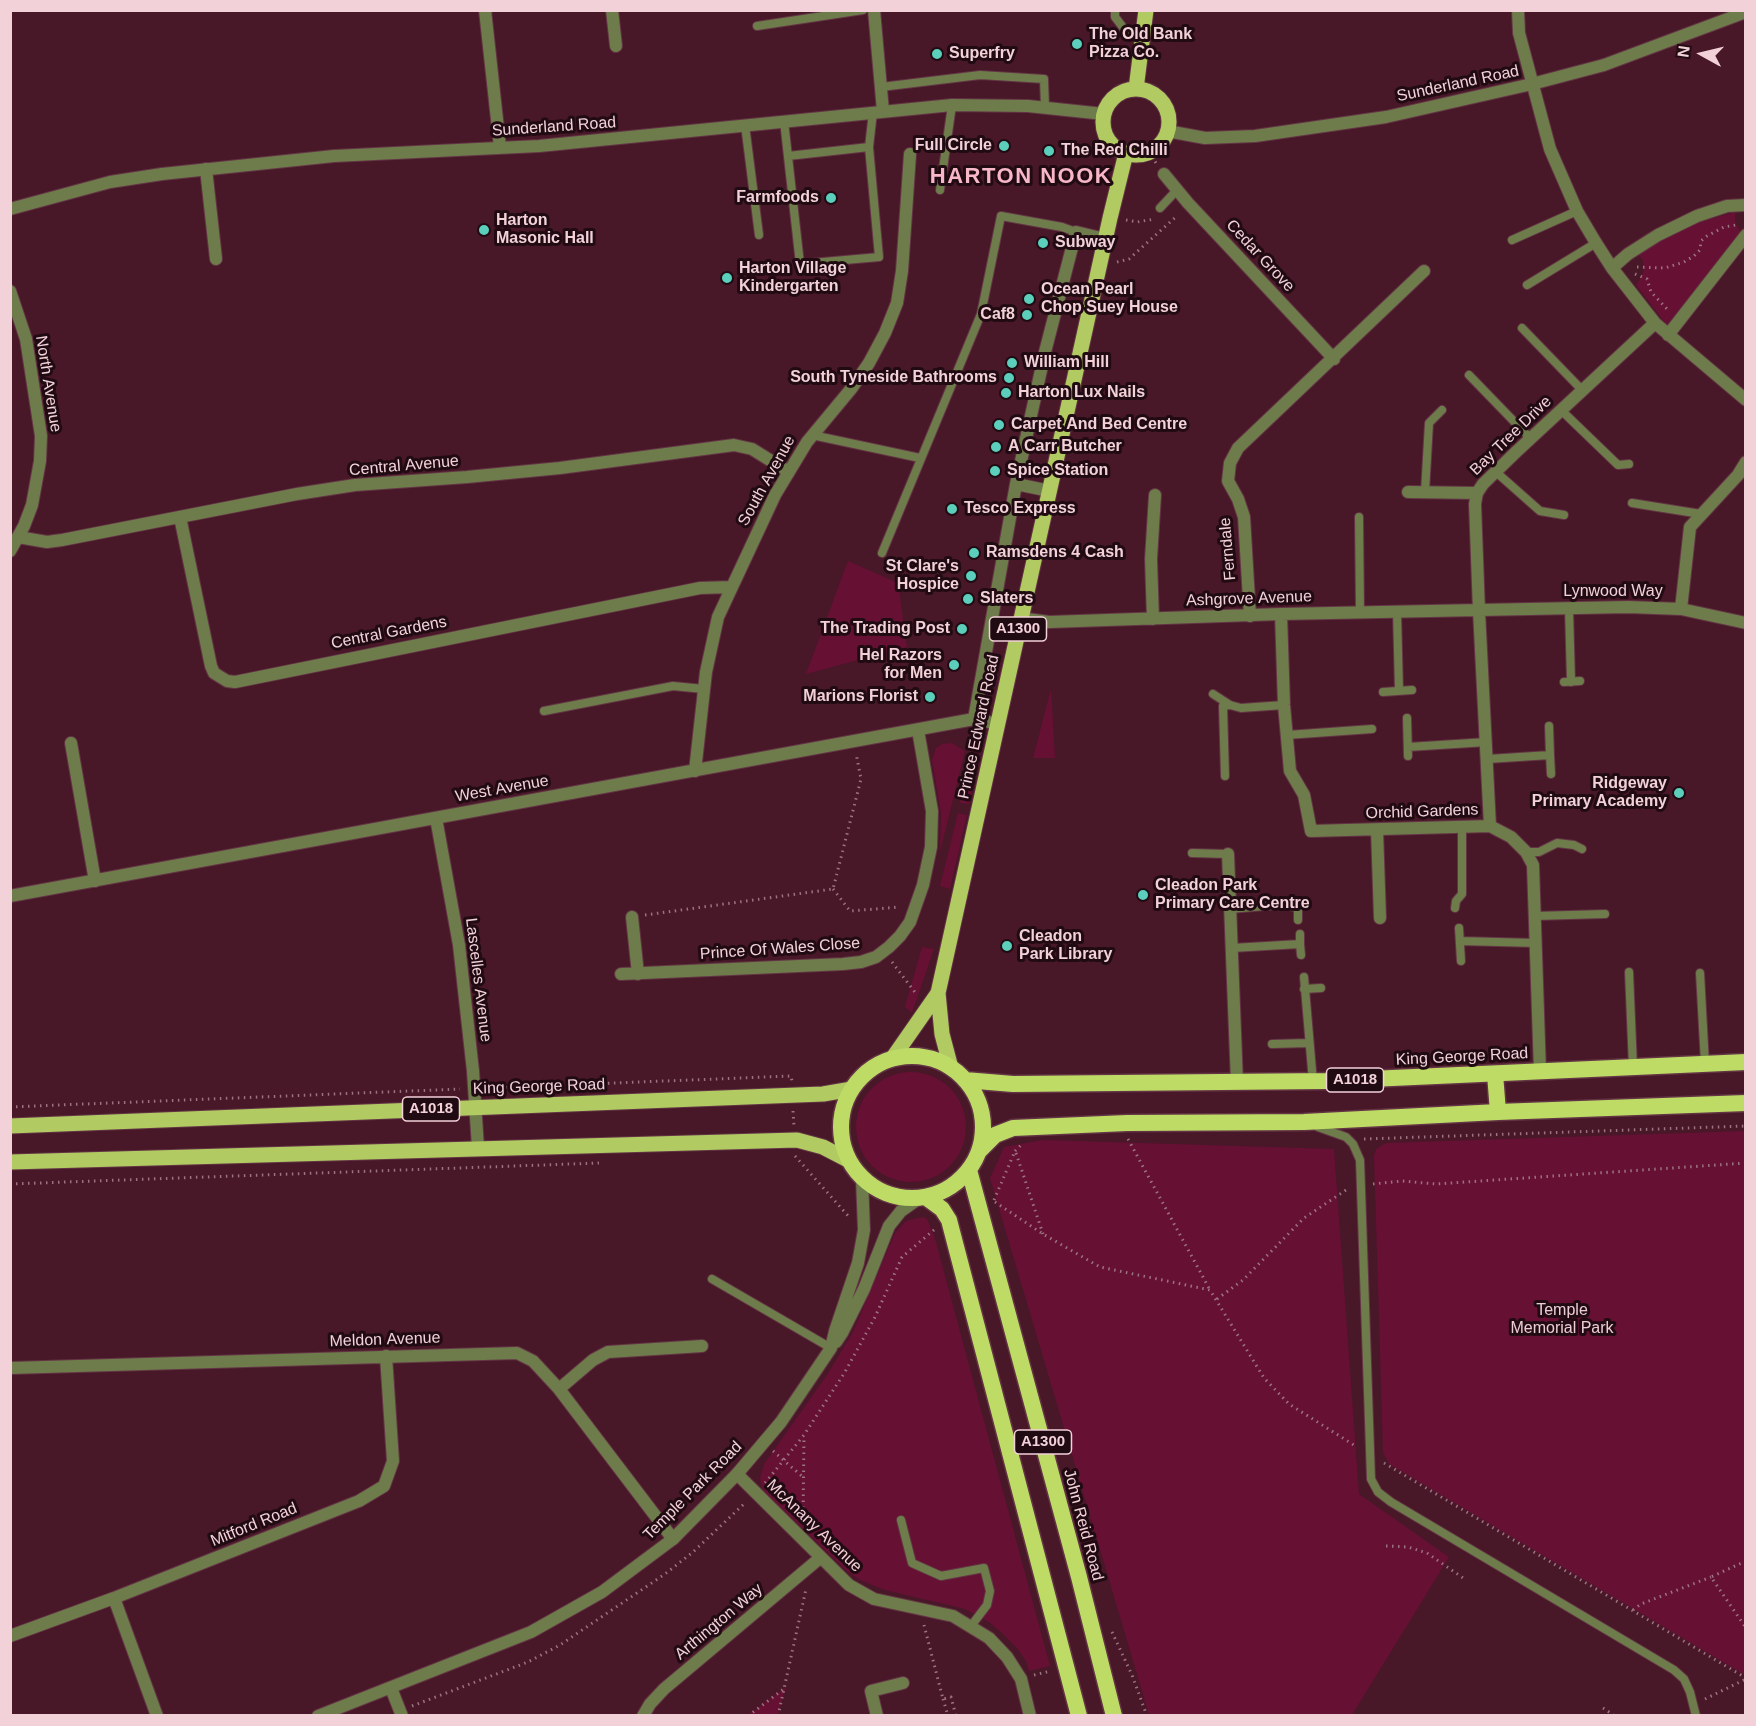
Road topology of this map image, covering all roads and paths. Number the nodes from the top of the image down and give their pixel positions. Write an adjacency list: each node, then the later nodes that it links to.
1 (485, 10): 23 (street)
2 (612, 10): 12 (street)
3 (864, 10): 9 (lane)
4 (874, 10): 14 (street)
5 (1115, 10): 11 (lane)
6 (1146, 10): 11 (main road)
7 (1518, 10): 13 (street)
8 (1746, 12): 13 (street, Sunderland Road)
9 (827, 13): 10 (lane)
10 (757, 26)
11 (1144, 39): 15 (main road)
12 (616, 46)
13 (1532, 84): 22 (street, Sunderland Road); 35 (street)
14 (881, 87): 17 (lane); 18 (street)
15 (1136, 89): 19 (main road); 22 (main road)
16 (952, 105): 17 (street, Sunderland Road); 18 (street, Sunderland Road); 30 (lane)
17 (1046, 107): 19 (street, Sunderland Road)
18 (878, 111): 20 (street, Sunderland Road); 24 (lane)
19 (1104, 114): 25 (main road)
20 (784, 121): 21 (street, Sunderland Road); 27 (lane)
21 (745, 125): 23 (street, Sunderland Road); 39 (lane)
22 (1167, 131): 25 (main road)
23 (500, 147): 28 (street, Sunderland Road)
24 (868, 147): 27 (lane); 27 (lane)
25 (1126, 153): 41 (main road, Prince Edward Road / A1300)
26 (910, 154): 62 (street, South Avenue)
27 (788, 156)
28 (206, 169): 34 (street, Sunderland Road); 44 (street)
29 (1164, 174): 31 (street, Cedar Grove)
30 (940, 190)
31 (1177, 190): 33 (lane); 56 (street, Cedar Grove)
32 (1746, 205): 47 (street)
33 (1160, 208)
34 (10, 209)
35 (1577, 211): 42 (lane); 43 (street)
36 (1177, 216): 45 (path)
37 (1736, 225): 46 (path)
38 (1076, 232): 41 (street); 64 (lane); 70 (street)
39 (759, 235)
40 (1746, 235): 55 (street)
41 (1105, 239): 45 (main road, Prince Edward Road / A1300)
42 (1512, 240)
43 (1596, 243): 47 (street); 50 (lane)
44 (216, 259)
45 (1099, 266): 71 (main road, Prince Edward Road / A1300)
46 (1643, 267)
47 (1612, 268): 53 (street)
48 (1424, 271): 56 (street)
49 (1642, 276): 52 (path)
50 (1527, 285)
51 (10, 291): 81 (street, North Avenue)
52 (1674, 316)
53 (1655, 323): 55 (street); 58 (street, Bay Tree Drive)
54 (1522, 328): 58 (lane)
55 (1668, 335): 59 (street)
56 (1334, 359): 91 (street, Ferndale)
57 (1469, 375): 63 (lane)
58 (1582, 390): 61 (street, Bay Tree Drive)
59 (1746, 400)
60 (1442, 410): 73 (lane)
61 (1562, 411): 63 (street, Bay Tree Drive); 66 (lane)
62 (812, 435): 64 (lane); 67 (street, South Avenue)
63 (1530, 439): 68 (street, Bay Tree Drive)
64 (920, 458): 83 (lane)
65 (1746, 462): 69 (street)
66 (1629, 464)
67 (789, 472): 79 (street, Central Avenue); 84 (street, South Avenue)
68 (1496, 472): 74 (street, Bay Tree Drive); 78 (lane)
69 (1742, 477): 77 (street)
70 (1016, 484): 71 (street); 105 (street)
71 (1050, 491): 92 (main road, Prince Edward Road / A1300)
72 (1408, 492): 73 (street)
73 (1425, 492): 74 (street)
74 (1477, 493): 87 (street, Bay Tree Drive)
75 (1155, 495): 93 (street)
76 (1632, 503): 77 (lane)
77 (1701, 514): 86 (street)
78 (1564, 515)
79 (180, 517): 81 (street, Central Avenue); 84 (street, Central Gardens)
80 (1359, 518): 89 (lane)
81 (18, 537): 82 (street, North Avenue)
82 (10, 551)
83 (882, 553)
84 (731, 588): 96 (street, South Avenue)
85 (1569, 609): 86 (street, Lynwood Way); 87 (street, Lynwood Way); 95 (lane)
86 (1681, 609): 94 (street, Lynwood Way)
87 (1479, 611): 88 (street, Ashgrove Avenue); 112 (street, Bay Tree Drive)
88 (1397, 612): 89 (street, Ashgrove Avenue); 98 (lane)
89 (1360, 613): 90 (street, Ashgrove Avenue)
90 (1281, 614): 91 (street, Ashgrove Avenue); 102 (street, Orchid Gardens)
91 (1250, 615): 93 (street, Ashgrove Avenue)
92 (1020, 618): 93 (street, Ashgrove Avenue); 106 (main road, Prince Edward Road / A1300)
93 (1153, 619)
94 (1746, 623)
95 (1580, 681)
96 (704, 689): 103 (lane); 116 (street, South Avenue)
97 (1412, 690): 98 (lane)
98 (1399, 691): 99 (lane)
99 (1383, 692)
100 (1213, 694): 101 (lane)
101 (1230, 705): 102 (lane); 118 (lane)
102 (1284, 705): 110 (street, Orchid Gardens)
103 (544, 711)
104 (1407, 718): 112 (lane)
105 (974, 719): 106 (street, West Avenue); 109 (street, West Avenue)
106 (998, 724): 154 (main road, Prince Edward Road / A1300)
107 (1549, 726): 114 (lane)
108 (1372, 729): 110 (lane)
109 (918, 730): 111 (street, West Avenue); 130 (street, Prince Of Wales Close)
110 (1287, 735): 122 (street, Orchid Gardens)
111 (854, 742): 116 (street, West Avenue); 128 (path)
112 (1487, 742): 115 (street, Bay Tree Drive)
113 (71, 743): 127 (street)
114 (1550, 755): 115 (lane); 117 (lane)
115 (1488, 759): 120 (street, Bay Tree Drive)
116 (695, 771): 119 (street, West Avenue)
117 (1551, 774)
118 (1225, 776)
119 (436, 818): 127 (street, West Avenue); 173 (street, Lascelles Avenue)
120 (1490, 826): 121 (street, Orchid Gardens); 124 (street, Orchid Gardens)
121 (1462, 827): 122 (street, Orchid Gardens); 131 (lane)
122 (1377, 830): 136 (street)
123 (1582, 849): 124 (lane)
124 (1526, 852): 134 (street)
125 (1192, 853): 126 (lane)
126 (1228, 854): 132 (street)
127 (95, 880): 129 (street, West Avenue)
128 (833, 890): 130 (path); 135 (path)
129 (10, 896)
130 (916, 906): 144 (street, Prince Of Wales Close)
131 (1455, 908)
132 (1230, 909): 137 (lane); 143 (street)
133 (1605, 914): 134 (lane)
134 (1535, 916): 141 (street)
135 (632, 917): 150 (street)
136 (1380, 918)
137 (1298, 920)
138 (1460, 928): 140 (lane)
139 (1300, 934): 142 (lane)
140 (1460, 941): 141 (lane); 146 (lane)
141 (1536, 943): 163 (street)
142 (1300, 944): 143 (lane); 145 (lane)
143 (1232, 948): 167 (street)
144 (884, 951): 150 (street, Prince Of Wales Close); 155 (path)
145 (1300, 955)
146 (1461, 961)
147 (1629, 972): 161 (lane)
148 (1700, 973): 160 (lane)
149 (621, 974): 150 (street, Prince Of Wales Close)
150 (638, 974)
151 (1304, 977): 153 (lane)
152 (1321, 988): 153 (lane)
153 (1304, 989): 156 (lane)
154 (938, 993): 155 (main road, Prince Edward Road / A1300); 162 (main road, Prince Edward Road / A1300)
155 (927, 1008): 158 (main road, Prince Edward Road / A1300)
156 (1308, 1043): 157 (lane); 166 (lane)
157 (1272, 1044)
158 (892, 1059): 162 (highway); 169 (highway)
159 (1746, 1062): 160 (highway, King George Road / A1018)
160 (1705, 1064): 161 (highway, King George Road / A1018)
161 (1633, 1067): 163 (highway, King George Road / A1018)
162 (951, 1068): 165 (highway)
163 (1540, 1072): 164 (highway, King George Road / A1018)
164 (1495, 1074): 166 (highway, King George Road / A1018); 175 (highway)
165 (965, 1080): 167 (highway, King George Road / A1018); 184 (highway)
166 (1313, 1082): 167 (highway, King George Road / A1018)
167 (1237, 1083)
168 (506, 1088): 172 (path)
169 (852, 1089): 172 (main road, King George Road / A1018); 187 (highway)
170 (412, 1091): 174 (path)
171 (1746, 1103): 175 (highway)
172 (504, 1106): 173 (main road, King George Road / A1018)
173 (475, 1107): 174 (main road, King George Road / A1018); 182 (street, Lascelles Avenue)
174 (413, 1110): 178 (main road, King George Road / A1018)
175 (1498, 1112): 176 (highway)
176 (1304, 1122): 177 (highway); 196 (lane)
177 (1127, 1123): 184 (highway); 202 (path)
178 (10, 1126)
179 (1746, 1126): 180 (path)
180 (1368, 1139)
181 (502, 1147): 182 (main road); 187 (main road); 191 (path)
182 (478, 1148): 183 (main road)
183 (415, 1150): 188 (main road); 192 (path)
184 (980, 1151): 193 (highway)
185 (1015, 1151): 200 (path)
186 (795, 1156): 198 (path)
187 (848, 1160): 194 (highway)
188 (10, 1162)
189 (608, 1163): 191 (path)
190 (1746, 1163): 196 (path)
191 (502, 1167): 192 (path)
192 (416, 1170): 195 (path)
193 (969, 1170): 197 (highway); 246 (highway, John Reid Road / A1300)
194 (862, 1179): 197 (highway); 198 (street, Temple Park Road)
195 (10, 1184)
196 (1365, 1186): 203 (path); 233 (lane)
197 (922, 1198): 205 (street); 245 (highway, A1300)
198 (864, 1221): 205 (street, Temple Park Road)
199 (936, 1229): 211 (path)
200 (1043, 1234)
201 (712, 1279): 205 (lane)
202 (1210, 1290)
203 (1216, 1299)
204 (702, 1346): 208 (street)
205 (831, 1348): 209 (street, Temple Park Road)
206 (386, 1356): 207 (street, Meldon Avenue); 208 (street, Meldon Avenue); 220 (street, Mitford Road)
207 (10, 1368)
208 (559, 1389): 213 (street, Meldon Avenue)
209 (764, 1443): 210 (street, Temple Park Road); 211 (path)
210 (737, 1474): 213 (street, Temple Park Road); 214 (street, McAnany Avenue)
211 (804, 1478): 214 (path)
212 (901, 1520): 223 (lane)
213 (673, 1539): 231 (street, Temple Park Road)
214 (803, 1540): 217 (street, McAnany Avenue)
215 (1386, 1546): 219 (path)
216 (1746, 1561): 218 (path)
217 (815, 1562): 221 (street, McAnany Avenue); 230 (path); 238 (street, Arthington Way)
218 (1711, 1577): 222 (path); 224 (path)
219 (1466, 1580)
220 (114, 1599): 225 (street, Mitford Road); 235 (street)
221 (920, 1609): 223 (street, McAnany Avenue); 232 (path)
222 (1632, 1611)
223 (971, 1626): 227 (street, McAnany Avenue)
224 (1746, 1628)
225 (10, 1636)
226 (1050, 1666): 227 (path)
227 (1021, 1679): 244 (street, McAnany Avenue)
228 (1746, 1679): 233 (path)
229 (903, 1683): 241 (street)
230 (786, 1687): 239 (path); 240 (path)
231 (391, 1688): 236 (street, Temple Park Road); 237 (street)
232 (943, 1699): 242 (path); 243 (path)
233 (1693, 1705): 248 (lane)
234 (1604, 1708): 247 (path)
235 (157, 1716)
236 (318, 1716)
237 (402, 1716)
238 (643, 1716)
239 (748, 1716)
240 (778, 1716)
241 (877, 1716)
242 (948, 1716)
243 (956, 1716)
244 (1030, 1716)
245 (1079, 1716)
246 (1114, 1716)
247 (1615, 1716)
248 (1696, 1716)

